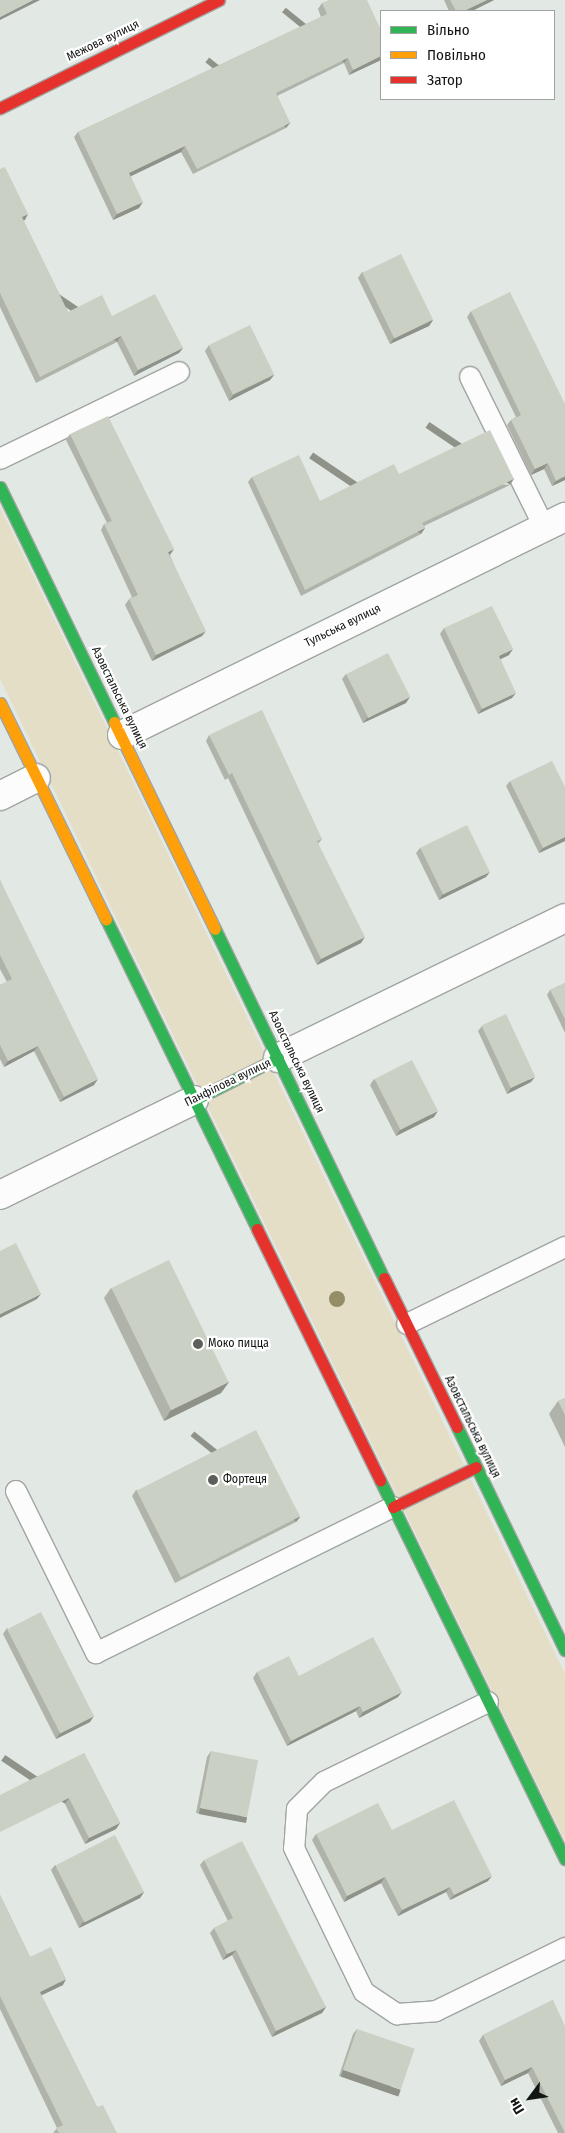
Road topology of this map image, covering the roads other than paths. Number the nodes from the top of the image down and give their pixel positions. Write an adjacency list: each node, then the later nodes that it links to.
1 (219, 0): 2 (street, Межова вулиця)
2 (0, 108)
3 (179, 372): 5 (lane)
4 (470, 377): 7 (lane)
5 (0, 459)
6 (0, 487): 9 (street, Азовстальська вулиця)
7 (555, 522): 9 (street, Тульська вулиця)
8 (0, 703): 10 (street)
9 (122, 736): 13 (street, Азовстальська вулиця)
10 (36, 778): 11 (street); 14 (street)
11 (0, 796)
12 (565, 918): 13 (street, Панфілова вулиця)
13 (278, 1058): 14 (street, Панфілова вулиця); 17 (street, Азовстальська вулиця)
14 (194, 1100): 15 (street, Панфілова вулиця); 20 (street)
15 (0, 1196)
16 (565, 1247): 17 (lane)
17 (407, 1324): 18 (street, Азовстальська вулиця)
18 (476, 1466): 20 (street); 21 (street, Азовстальська вулиця)
19 (16, 1491): 20 (lane)
20 (393, 1507): 22 (street)
21 (562, 1638)
22 (488, 1702): 23 (street); 24 (lane)
23 (565, 1859)
24 (565, 1948)

